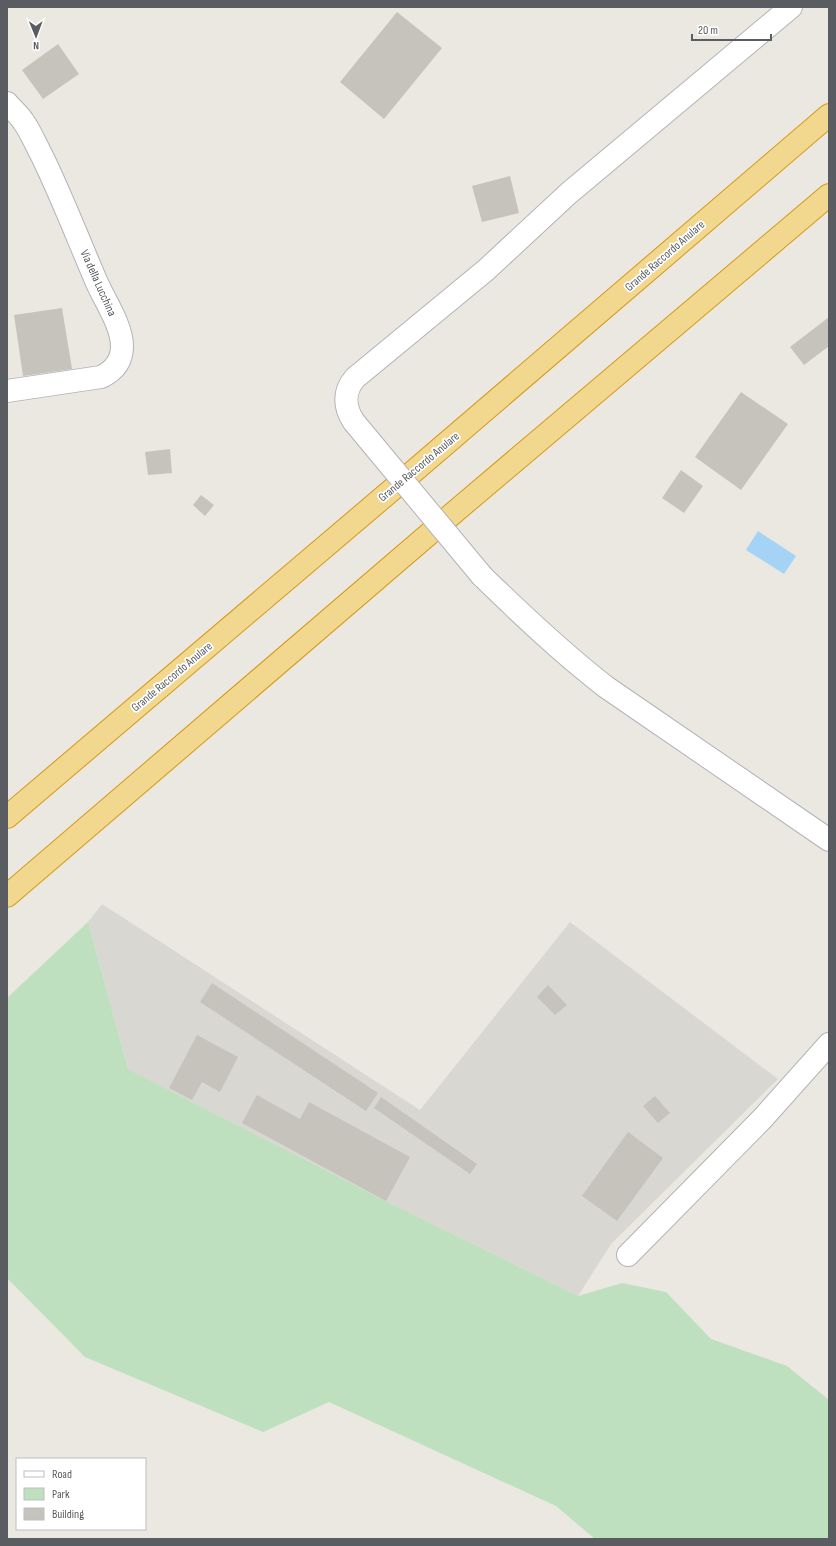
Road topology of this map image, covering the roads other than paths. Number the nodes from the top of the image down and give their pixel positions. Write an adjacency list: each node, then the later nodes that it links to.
1 (791, 7): 10 (street, bridge)
2 (7, 103): 5 (street, Via della Lucchina)
3 (829, 110): 6 (highway)
4 (829, 115): 6 (highway, Grande Raccordo Anulare)
5 (15, 124): 8 (street, Via della Lucchina)
6 (795, 145): 9 (highway, Grande Raccordo Anulare)
7 (829, 195): 11 (highway)
8 (7, 391)
9 (7, 817)
10 (829, 840)
11 (7, 896)
12 (829, 1044): 13 (street)
13 (628, 1255)

